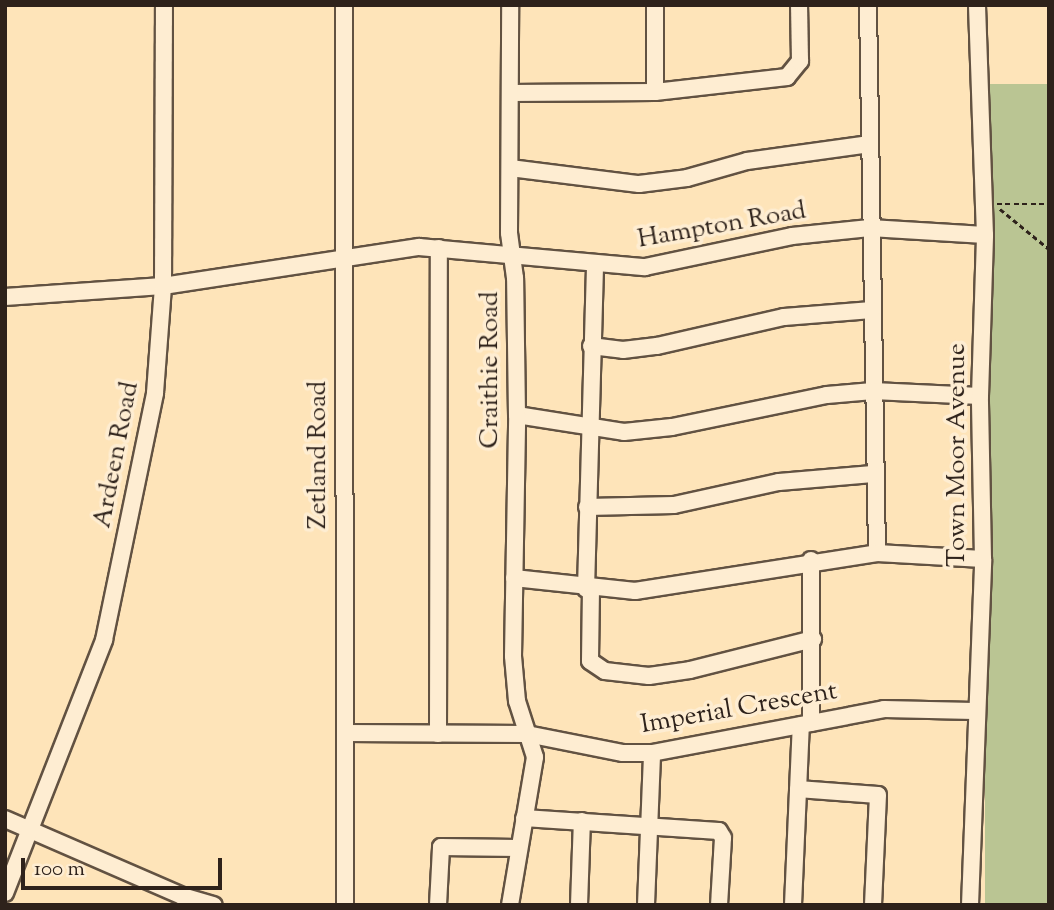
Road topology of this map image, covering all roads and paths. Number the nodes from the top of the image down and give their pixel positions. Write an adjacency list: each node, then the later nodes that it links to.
1 (164, 5): 20 (street, Ardeen Road)
2 (344, 5): 18 (street, Zetland Road)
3 (510, 5): 9 (street, Craithie Road)
4 (655, 5): 8 (street)
5 (799, 5): 8 (street)
6 (868, 5): 10 (street)
7 (977, 5): 14 (street, Town Moor Avenue)
8 (655, 92): 9 (street)
9 (510, 93): 11 (street, Craithie Road)
10 (870, 144): 11 (street); 13 (street)
11 (510, 168): 17 (street, Craithie Road)
12 (1049, 204): 16 (path)
13 (870, 228): 14 (street, Hampton Road); 19 (street, Hampton Road); 22 (street)
14 (985, 235): 25 (street, Town Moor Avenue)
15 (439, 248): 17 (street, Hampton Road); 18 (street, Hampton Road); 39 (street)
16 (1049, 249)
17 (512, 253): 19 (street, Hampton Road); 26 (street, Craithie Road)
18 (343, 257): 20 (street, Hampton Road); 38 (street, Zetland Road)
19 (595, 264): 23 (street)
20 (163, 286): 21 (street, Hampton Road); 47 (street, Ardeen Road)
21 (5, 297)
22 (872, 310): 23 (street); 24 (street)
23 (591, 346): 27 (street)
24 (873, 391): 25 (street); 27 (street); 28 (street)
25 (980, 396): 31 (street, Town Moor Avenue)
26 (517, 415): 27 (street); 33 (street, Craithie Road)
27 (588, 426): 29 (street)
28 (873, 474): 29 (street); 30 (street)
29 (587, 507): 34 (street)
30 (877, 553): 31 (street); 32 (street)
31 (982, 559): 36 (street, Town Moor Avenue)
32 (811, 560): 34 (street); 35 (street)
33 (514, 578): 34 (street); 40 (street, Craithie Road)
34 (589, 589): 35 (street)
35 (813, 639): 37 (street)
36 (974, 711): 37 (street, Imperial Crescent); 59 (street, Town Moor Avenue)
37 (806, 724): 41 (street, Imperial Crescent); 42 (street)
38 (346, 733): 39 (street, Imperial Crescent); 51 (street, Zetland Road)
39 (438, 734): 40 (street, Imperial Crescent)
40 (527, 734): 41 (street, Imperial Crescent); 43 (street, Craithie Road)
41 (652, 753): 46 (street)
42 (798, 789): 57 (street); 58 (street)
43 (524, 818): 45 (street); 48 (street, Craithie Road)
44 (5, 819): 47 (street)
45 (582, 821): 46 (street); 54 (street)
46 (649, 824): 55 (street); 56 (street)
47 (32, 831): 49 (street, Ardeen Road); 50 (street)
48 (519, 849): 52 (street); 53 (street, Craithie Road)
49 (5, 893)
50 (214, 905)
51 (345, 905)
52 (438, 905)
53 (510, 905)
54 (579, 905)
55 (646, 905)
56 (719, 905)
57 (793, 905)
58 (873, 905)
59 (970, 905)

